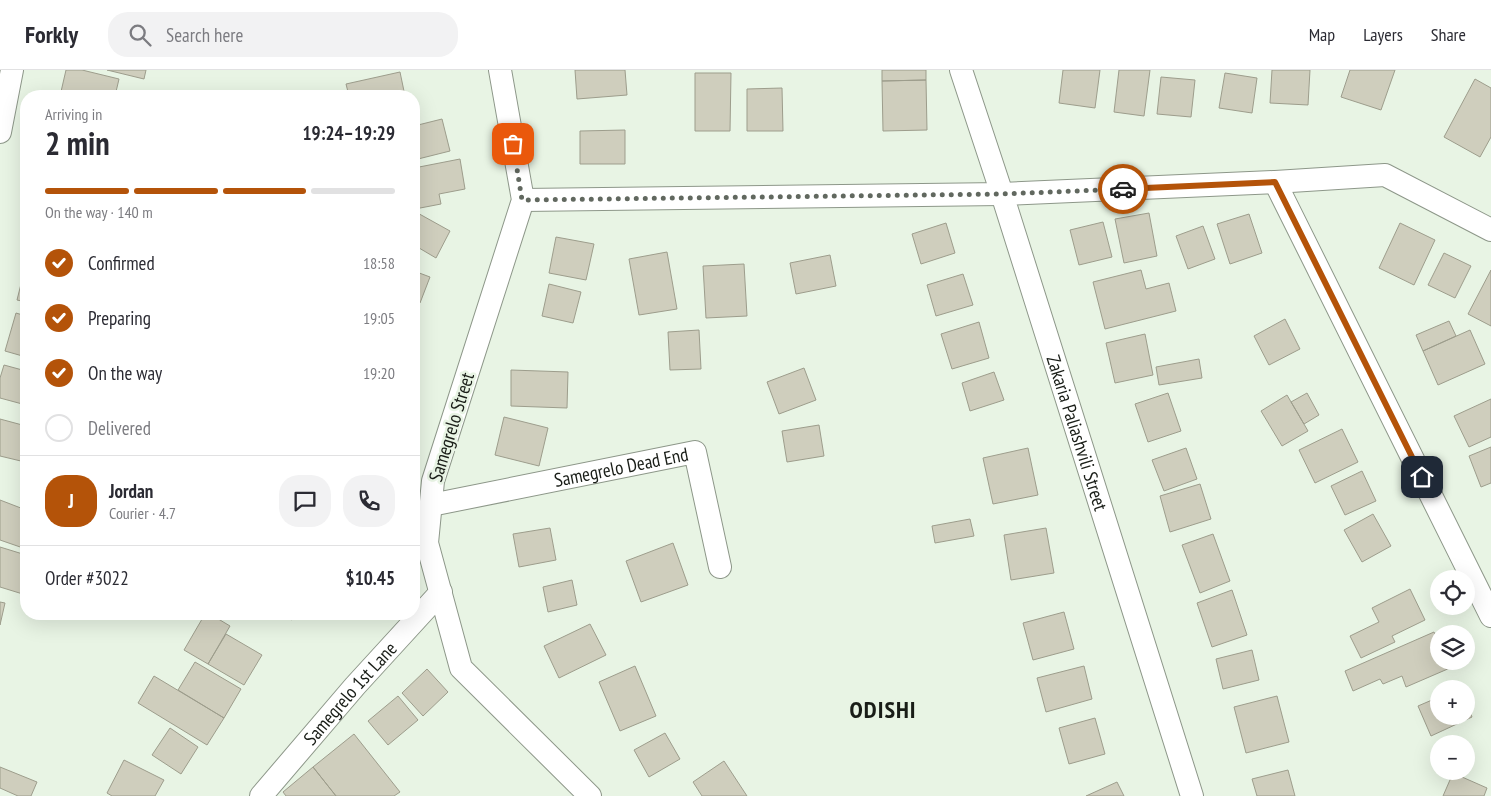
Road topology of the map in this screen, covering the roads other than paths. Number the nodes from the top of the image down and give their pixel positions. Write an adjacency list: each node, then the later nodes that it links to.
1 (12, 70): 4 (street)
2 (500, 70): 7 (street, Samegrelo Street)
3 (961, 70): 6 (street, Zakaria Paliashvili Street)
4 (0, 132)
5 (1275, 182): 6 (street); 8 (street); 13 (street)
6 (1002, 194): 7 (street); 17 (street, Zakaria Paliashvili Street)
7 (522, 200): 9 (street, Samegrelo Street)
8 (1491, 230)
9 (431, 505): 10 (street, Samegrelo Dead End); 11 (street, Samegrelo Street)
10 (720, 567)
11 (441, 592): 12 (street, Samegrelo 1st Lane); 16 (street, Samegrelo Street)
12 (420, 615)
13 (1491, 616)
14 (415, 620): 15 (street, Samegrelo 1st Lane)
15 (261, 796)
16 (590, 796)
17 (1192, 796)

